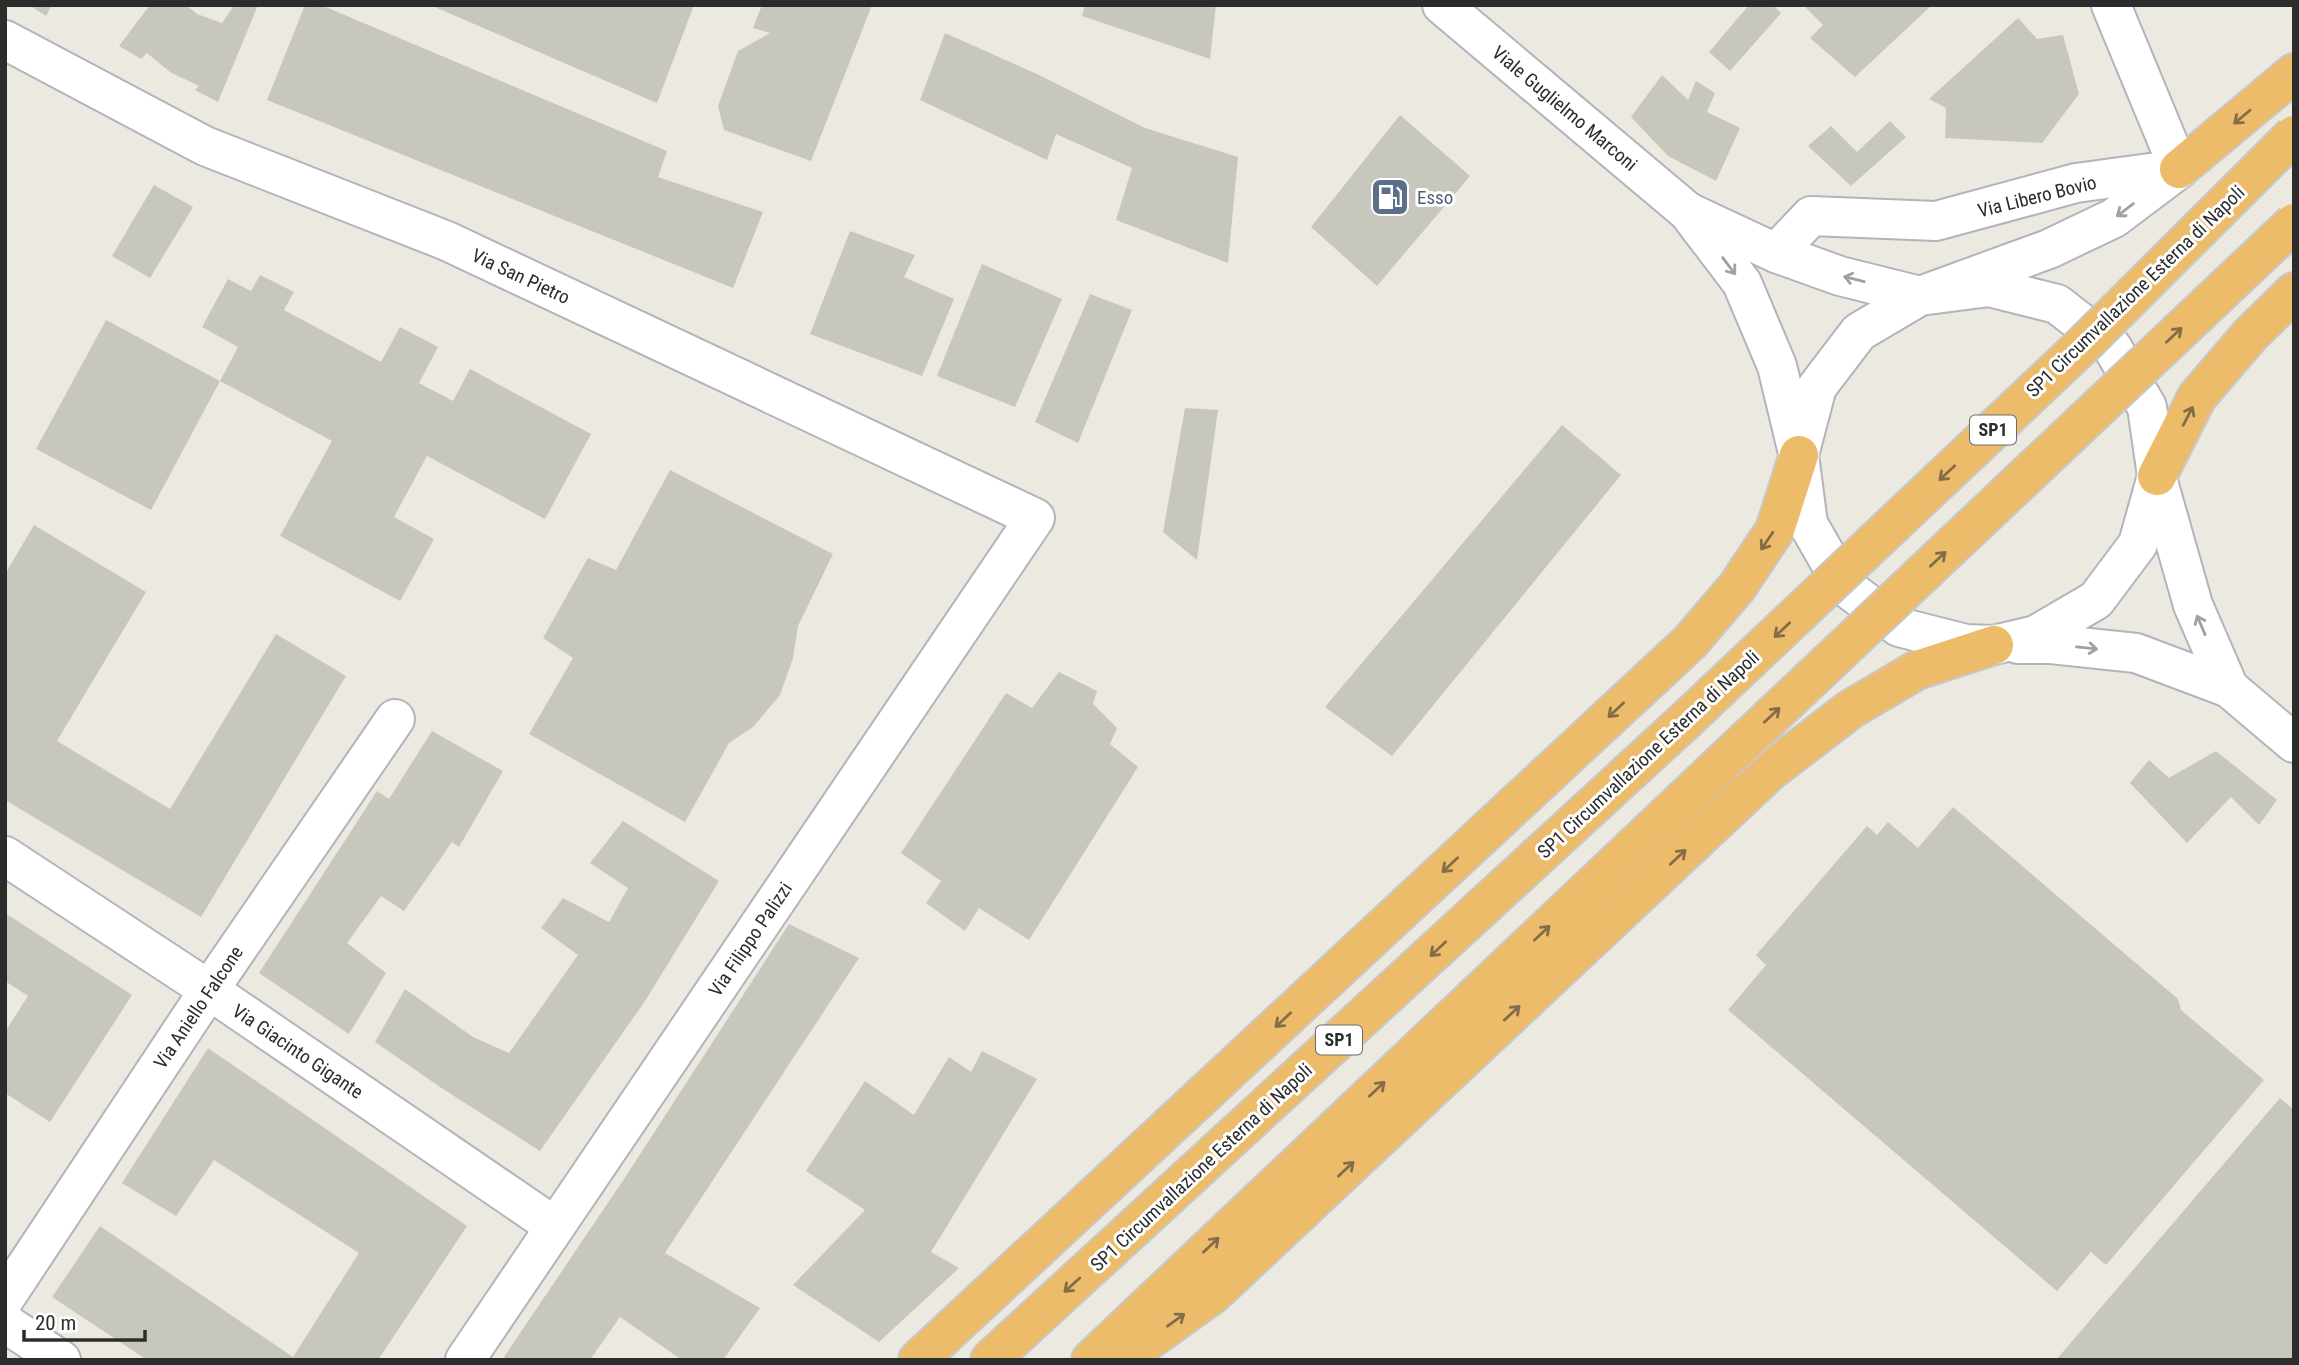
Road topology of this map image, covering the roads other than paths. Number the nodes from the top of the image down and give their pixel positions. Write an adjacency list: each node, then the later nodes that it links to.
1 (1443, 5): 7 (street, Viale Guglielmo Marconi)
2 (2111, 5): 6 (street)
3 (5, 40): 14 (street, Via San Pietro)
4 (2294, 73): 6 (highway, one-way to 6)
5 (2294, 135): 27 (highway, SP1 Circumvallazione Esterna di Napoli / SP1, one-way to 27, bridge)
6 (2179, 169): 9 (street, Via Libero Bovio); 11 (street, one-way to 11)
7 (1688, 212): 9 (street, Viale Guglielmo Marconi); 12 (street, Viale Guglielmo Marconi, one-way to 12)
8 (2294, 223): 28 (highway, one-way to 8, bridge)
9 (1776, 253): 11 (street, Viale Guglielmo Marconi, one-way to 9)
10 (2294, 292): 13 (highway, one-way to 10)
11 (1920, 296): 12 (street); 13 (street)
12 (1799, 455): 15 (street, Viale Guglielmo Marconi); 26 (highway, one-way to 26)
13 (2157, 476): 15 (street); 16 (street, one-way to 13)
14 (1035, 518): 21 (street, Via Filippo Palizzi)
15 (1994, 645): 16 (street, one-way to 16); 29 (highway, one-way to 15)
16 (2229, 688): 18 (street)
17 (395, 719): 20 (street, Via Aniello Falcone)
18 (2294, 743)
19 (5, 856): 20 (street, Via Giacinto Gigante)
20 (209, 990): 21 (street, Via Giacinto Gigante); 22 (street, Via Aniello Falcone)
21 (554, 1226): 25 (street, Via Filippo Palizzi)
22 (5, 1298)
23 (5, 1323): 24 (street)
24 (61, 1360)
25 (465, 1360)
26 (918, 1360)
27 (990, 1360)
28 (1091, 1360)
29 (1121, 1360)

